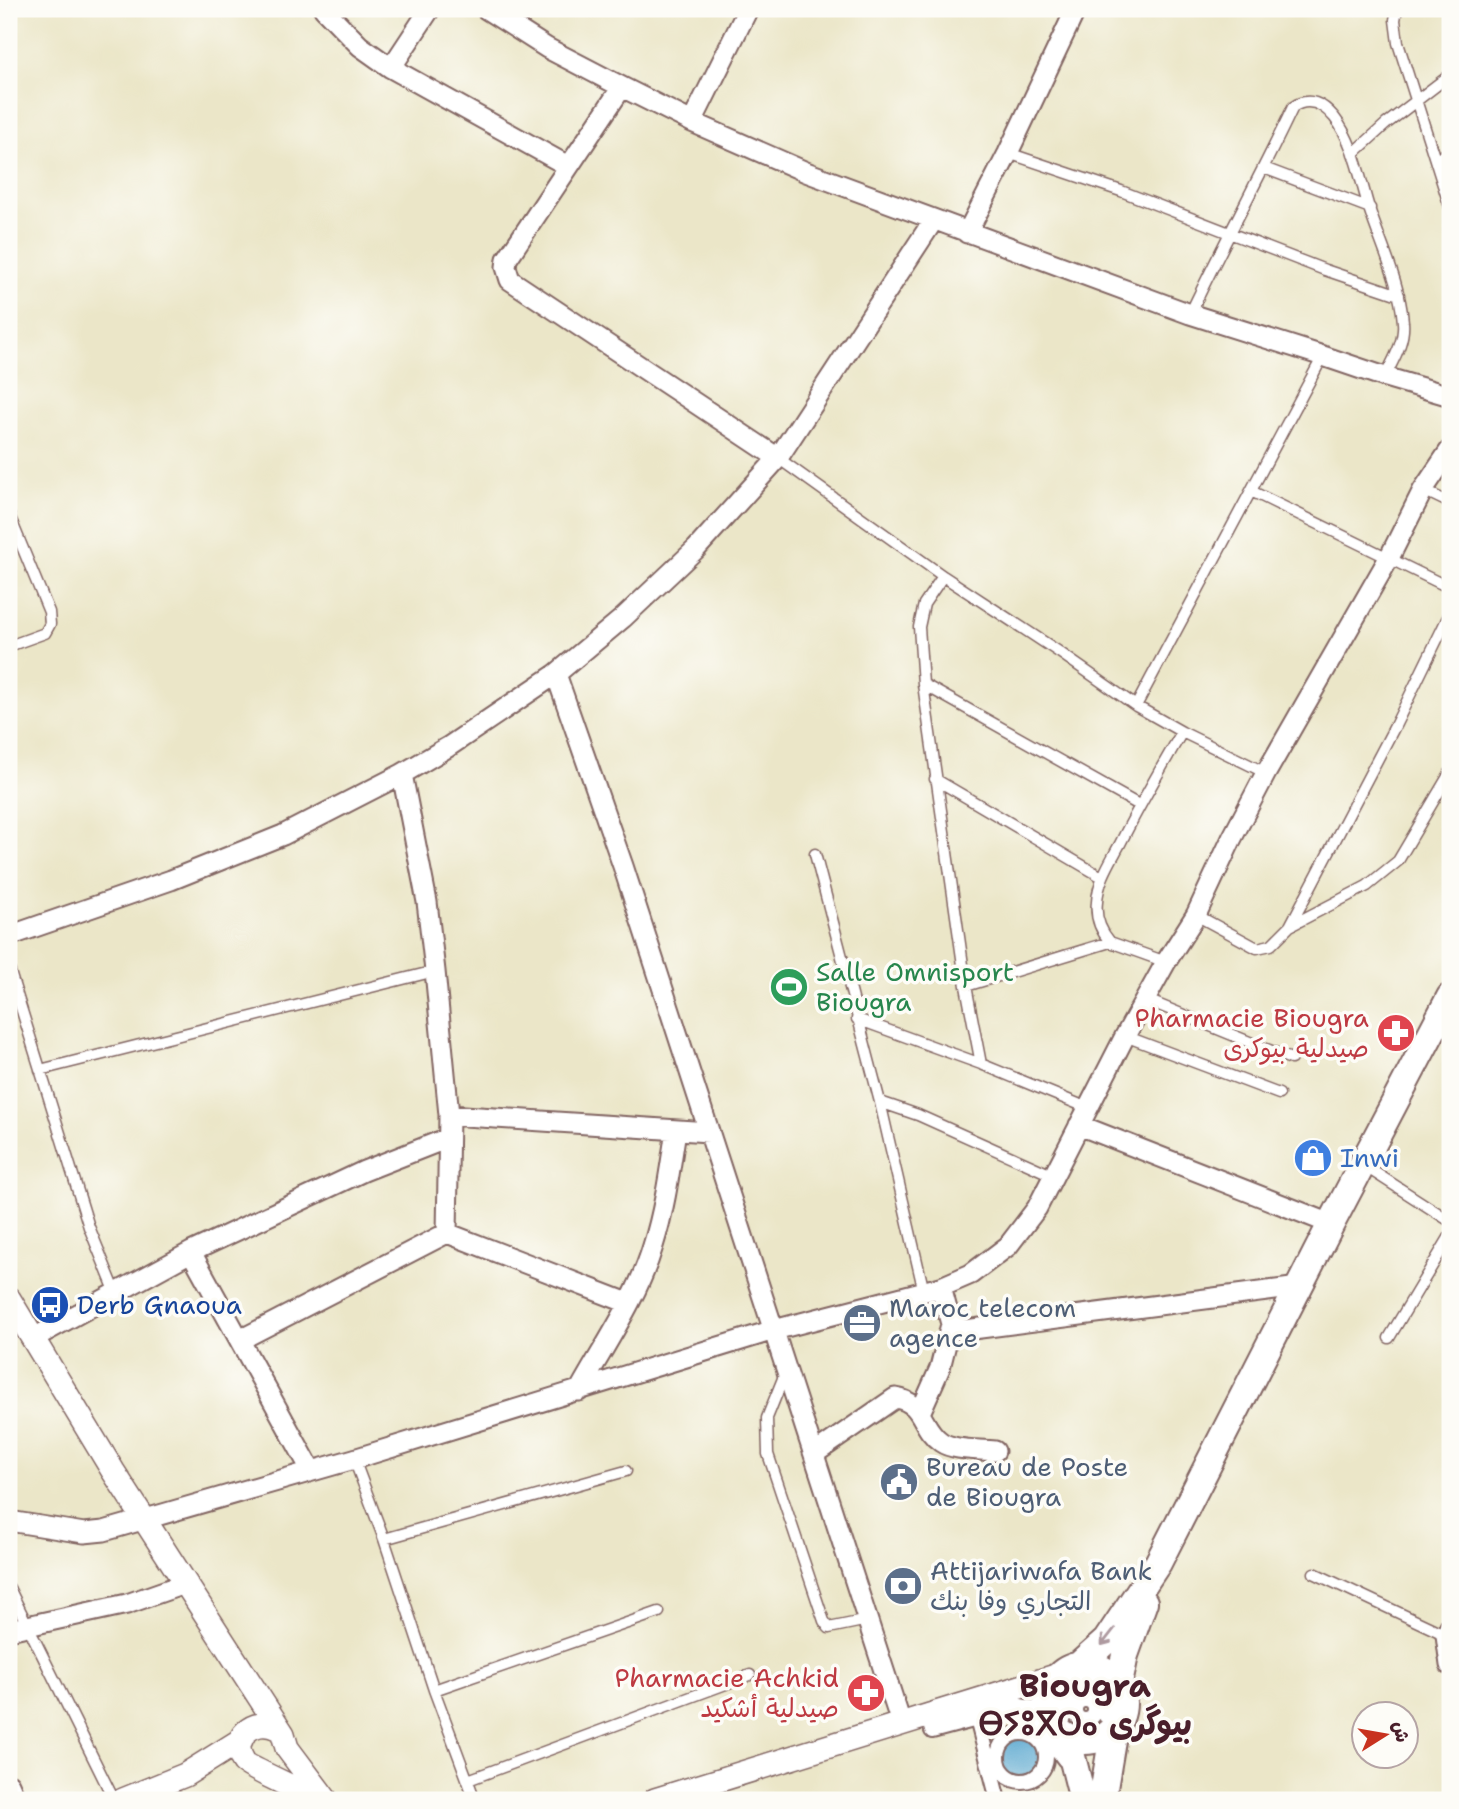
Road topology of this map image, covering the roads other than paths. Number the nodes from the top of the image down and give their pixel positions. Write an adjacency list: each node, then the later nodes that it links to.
1 (324, 9): 7 (street)
2 (430, 9): 7 (street)
3 (486, 9): 9 (street)
4 (748, 9): 11 (street)
5 (1076, 9): 13 (street)
6 (1397, 9): 10 (lane)
7 (391, 68): 16 (street)
8 (1450, 75): 10 (lane)
9 (622, 87): 11 (street); 16 (street)
10 (1416, 103): 14 (lane); 15 (lane)
11 (692, 122): 20 (street)
12 (1450, 150): 15 (lane)
13 (1008, 153): 21 (lane); 22 (street)
14 (1353, 154): 17 (lane); 19 (lane)
15 (1436, 161): 18 (lane)
16 (568, 166): 29 (street)
17 (1264, 168): 19 (lane); 21 (lane)
18 (1450, 207)
19 (1370, 208): 23 (lane)
20 (933, 221): 22 (street); 29 (street)
21 (1229, 232): 23 (lane); 24 (lane)
22 (967, 233): 24 (street)
23 (1399, 295): 26 (lane)
24 (1190, 314): 25 (street)
25 (1323, 356): 26 (street); 31 (lane)
26 (1385, 377): 27 (street)
27 (1450, 396)
28 (1450, 450): 30 (street)
29 (778, 458): 35 (lane); 39 (street)
30 (1423, 490): 32 (lane); 34 (street)
31 (1251, 491): 34 (lane); 41 (lane)
32 (1450, 503)
33 (9, 515): 38 (lane)
34 (1389, 558): 36 (lane); 43 (street)
35 (943, 576): 40 (lane); 41 (lane)
36 (1450, 588)
37 (1450, 613): 51 (lane)
38 (9, 646)
39 (556, 674): 44 (street); 71 (street)
40 (923, 684): 46 (lane); 47 (lane)
41 (1136, 706): 42 (lane)
42 (1182, 732): 43 (lane); 47 (lane)
43 (1266, 773): 50 (street)
44 (402, 774): 52 (street); 56 (street)
45 (1450, 774): 51 (lane)
46 (935, 779): 49 (lane); 57 (lane)
47 (1139, 805): 49 (lane)
48 (815, 854): 60 (lane)
49 (1102, 877): 53 (lane)
50 (1196, 915): 51 (lane); 54 (street)
51 (1290, 926)
52 (9, 936)
53 (1110, 942): 54 (lane); 57 (lane)
54 (1166, 962): 59 (street)
55 (9, 969): 65 (lane)
56 (435, 971): 65 (lane); 68 (street)
57 (966, 986): 64 (lane)
58 (1450, 997): 61 (main road)
59 (1147, 1000): 62 (street); 63 (lane)
60 (857, 1019): 64 (lane); 67 (lane)
61 (1444, 1026): 73 (main road)
62 (1125, 1036): 66 (lane); 69 (street)
63 (1291, 1059)
64 (981, 1064): 69 (lane)
65 (40, 1070): 82 (lane)
66 (1279, 1094)
67 (880, 1102): 74 (lane); 81 (lane)
68 (449, 1115): 70 (street); 72 (street)
69 (1084, 1117): 74 (street); 76 (street)
70 (676, 1129): 71 (street); 84 (street)
71 (709, 1132): 86 (street)
72 (448, 1138): 77 (street); 79 (street)
73 (1363, 1165): 75 (lane); 76 (main road)
74 (1054, 1176): 81 (street)
75 (1450, 1221)
76 (1331, 1224): 80 (main road)
77 (447, 1233): 84 (street); 89 (street)
78 (1450, 1236): 87 (lane)
79 (191, 1252): 82 (street); 89 (street)
80 (1299, 1287): 85 (street); 101 (main road)
81 (933, 1289): 85 (street); 86 (street)
82 (116, 1293): 88 (street)
83 (9, 1299): 88 (street)
84 (628, 1303): 91 (street)
85 (951, 1324): 92 (street)
86 (774, 1330): 90 (street); 91 (street)
87 (1389, 1338)
88 (32, 1339): 98 (street)
89 (240, 1340): 96 (street)
90 (787, 1370): 94 (street); 106 (lane)
91 (579, 1391): 95 (street)
92 (920, 1413): 93 (street); 94 (street)
93 (995, 1451)
94 (814, 1454): 106 (street)
95 (354, 1459): 96 (street); 100 (lane)
96 (311, 1470): 98 (street)
97 (626, 1471): 100 (lane)
98 (145, 1520): 99 (street); 103 (street)
99 (9, 1521)
100 (384, 1539): 114 (lane)
101 (1158, 1563): 112 (main road, one-way to 112); 113 (main road)
102 (1314, 1573): 108 (lane)
103 (184, 1584): 107 (street); 110 (street)
104 (9, 1588): 107 (lane)
105 (659, 1612): 114 (lane)
106 (868, 1620): 117 (street)
107 (18, 1629): 127 (lane)
108 (1448, 1630): 109 (street)
109 (1450, 1665)
110 (239, 1669): 119 (street); 121 (street)
111 (750, 1675): 124 (lane)
112 (1075, 1682): 112 (street); 113 (main road); 115 (street); 116 (main road)
113 (1119, 1684): 118 (main road)
114 (434, 1690): 124 (lane)
115 (972, 1701): 116 (street); 117 (street)
116 (1049, 1716): 120 (main road)
117 (901, 1723): 132 (street)
118 (1114, 1729): 120 (main road); 136 (main road)
119 (245, 1734): 121 (street); 122 (street); 123 (street)
120 (1067, 1737): 135 (main road)
121 (282, 1738): 122 (street); 130 (street)
122 (256, 1769): 123 (street); 129 (street)
123 (186, 1775): 128 (street)
124 (468, 1780): 131 (lane)
125 (9, 1784): 126 (street)
126 (16, 1800)
127 (114, 1800)
128 (123, 1800)
129 (319, 1800)
130 (326, 1800)
131 (475, 1800)
132 (655, 1800)
133 (998, 1800): 134 (street)
134 (1072, 1800)
135 (1083, 1800)
136 (1102, 1800)

